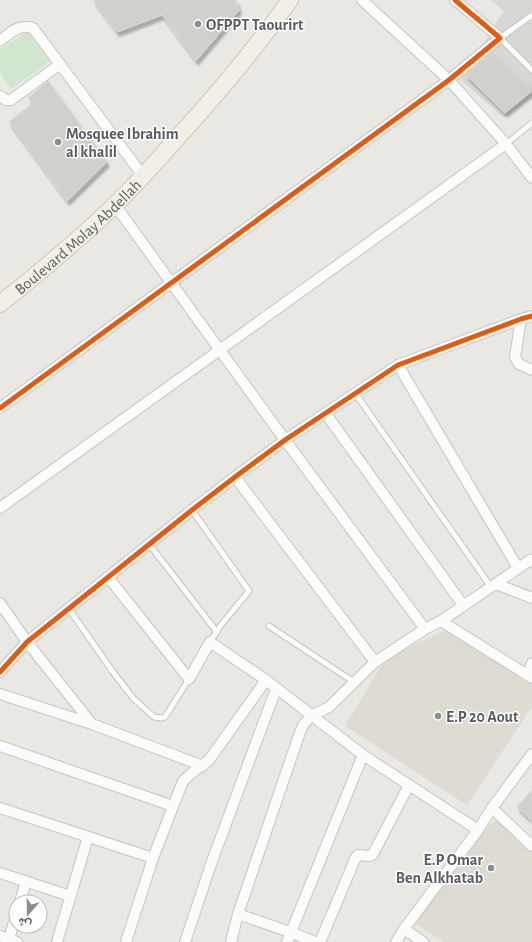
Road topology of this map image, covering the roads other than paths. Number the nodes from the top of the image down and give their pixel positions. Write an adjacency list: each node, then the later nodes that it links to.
1 (290, 0): 13 (main road, Boulevard Molay Abdellah)
2 (362, 0): 9 (street)
3 (455, 0): 5 (street)
4 (532, 15): 5 (lane)
5 (500, 38): 8 (lane); 9 (street)
6 (0, 41): 7 (street)
7 (60, 64): 10 (street); 13 (street)
8 (532, 70)
9 (449, 80): 12 (street); 16 (street)
10 (0, 96)
11 (532, 123): 12 (lane)
12 (506, 144): 14 (street); 20 (street)
13 (143, 176): 15 (main road, Boulevard Molay Abdellah)
14 (532, 178)
15 (115, 205): 16 (street); 17 (main road, Boulevard Molay Abdellah)
16 (171, 284): 20 (street); 24 (street)
17 (0, 304)
18 (532, 316): 19 (street)
19 (521, 319): 21 (street); 22 (street)
20 (220, 350): 26 (street); 28 (street)
21 (398, 365): 23 (street); 32 (street)
22 (532, 370)
23 (355, 393): 25 (street); 34 (lane)
24 (0, 408)
25 (326, 414): 26 (street); 37 (street)
26 (285, 440): 27 (street); 41 (street)
27 (235, 476): 29 (street); 45 (street)
28 (0, 508)
29 (192, 510): 30 (street); 42 (lane)
30 (149, 544): 33 (street); 42 (lane)
31 (532, 559): 32 (street)
32 (518, 568): 34 (street)
33 (108, 577): 38 (street); 49 (street)
34 (493, 585): 35 (street); 37 (street)
35 (532, 598)
36 (0, 603): 43 (street)
37 (463, 605): 39 (street)
38 (69, 608): 43 (street); 49 (lane)
39 (441, 621): 41 (street); 48 (street)
40 (269, 626): 51 (lane)
41 (425, 629): 45 (street)
42 (217, 632): 44 (lane)
43 (27, 642): 47 (street); 55 (street)
44 (210, 642): 49 (street); 50 (street)
45 (375, 662): 51 (street)
46 (532, 664): 48 (street)
47 (0, 672)
48 (530, 677)
49 (189, 679)
50 (266, 680): 52 (street); 59 (street)
51 (354, 682): 54 (street)
52 (276, 689): 54 (street); 77 (street)
53 (0, 694): 55 (street)
54 (311, 716): 58 (street); 72 (street)
55 (92, 724): 59 (street)
56 (0, 746): 61 (street)
57 (532, 754): 63 (street)
58 (363, 755): 60 (street); 74 (street)
59 (203, 766): 61 (street)
60 (409, 785): 64 (street); 80 (street)
61 (173, 806): 67 (street)
62 (0, 808): 65 (street)
63 (492, 808): 64 (street); 66 (street)
64 (478, 830): 73 (street)
65 (88, 837): 67 (street); 71 (street)
66 (532, 846)
67 (153, 858): 76 (street)
68 (0, 873): 69 (street)
69 (26, 881): 70 (street); 71 (street)
70 (22, 894)
71 (70, 896): 75 (street)
72 (238, 914): 74 (street); 78 (street)
73 (404, 929): 81 (street); 82 (street)
74 (289, 937): 79 (street)
75 (57, 942)
76 (126, 942)
77 (185, 942)
78 (231, 942)
79 (315, 942)
80 (320, 942)
81 (396, 942)
82 (423, 942)

